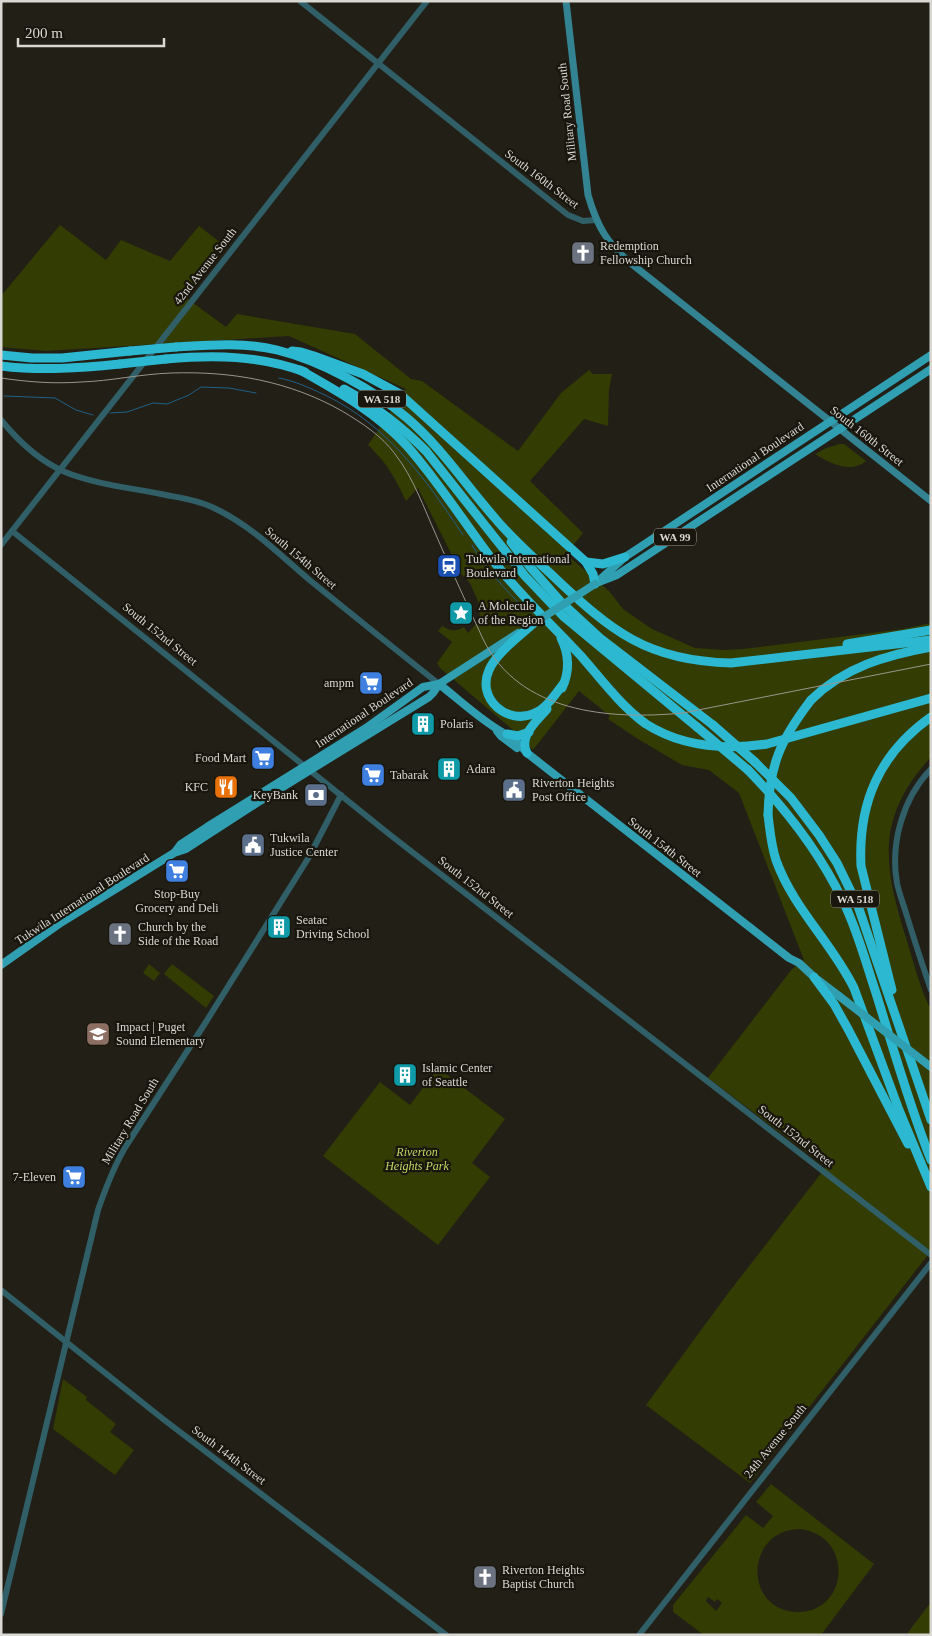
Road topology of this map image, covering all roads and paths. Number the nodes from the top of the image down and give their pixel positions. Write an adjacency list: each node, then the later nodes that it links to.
1 (300, 1): 4 (street, South 160th Street)
2 (427, 1): 4 (street, 42nd Avenue South)
3 (566, 1): 5 (main road, Military Road South)
4 (378, 64): 5 (street, South 160th Street); 15 (street, 42nd Avenue South)
5 (596, 220): 13 (main road, South 160th Street)
6 (281, 351): 7 (highway, WA 518, bridge); 17 (highway, WA 518); 21 (highway)
7 (1, 354)
8 (931, 355): 13 (main road, International Boulevard / WA 99)
9 (1, 366): 11 (highway, WA 518, bridge)
10 (931, 369): 14 (main road, International Boulevard / WA 99)
11 (300, 370): 25 (highway); 46 (highway, WA 518, bridge)
12 (1, 420): 15 (street, South 154th Street)
13 (830, 421): 14 (main road, South 160th Street); 20 (main road, International Boulevard / WA 99)
14 (839, 429): 16 (main road, South 160th Street); 22 (main road, International Boulevard / WA 99)
15 (60, 470): 18 (street, 42nd Avenue South); 30 (street, South 154th Street)
16 (931, 501)
17 (494, 517): 28 (highway); 43 (highway, WA 518, bridge)
18 (12, 531): 19 (street, 42nd Avenue South); 37 (street, South 152nd Street)
19 (1, 545)
20 (625, 557): 21 (highway); 22 (main road, International Boulevard / WA 99)
21 (586, 562): 22 (highway)
22 (595, 584): 23 (main road, International Boulevard / WA 99, bridge)
23 (534, 623): 29 (highway); 30 (main road, International Boulevard / WA 99)
24 (931, 630): 28 (highway)
25 (559, 633): 29 (highway); 31 (highway)
26 (931, 640): 28 (highway)
27 (931, 648): 47 (highway, bridge)
28 (767, 659)
29 (564, 683): 34 (highway)
30 (439, 684): 33 (main road, South 154th Street); 37 (main road, International Boulevard)
31 (931, 698)
32 (931, 717): 43 (highway)
33 (495, 728): 35 (main road, South 154th Street); 36 (main road, South 154th Street)
34 (529, 732): 35 (highway); 36 (highway)
35 (506, 734): 36 (main road, South 154th Street)
36 (527, 753): 41 (main road, South 154th Street)
37 (307, 769): 39 (street, South 152nd Street); 40 (main road, Tukwila International Boulevard)
38 (931, 769): 42 (street)
39 (341, 795): 48 (street, South 152nd Street); 51 (street, Military Road South)
40 (1, 965)
41 (814, 977): 44 (main road, South 154th Street, bridge); 47 (highway)
42 (931, 990)
43 (911, 1060): 45 (highway, WA 518)
44 (931, 1067)
45 (931, 1120)
46 (931, 1160)
47 (931, 1188)
48 (931, 1255)
49 (931, 1263): 54 (street, 24th Avenue South)
50 (1, 1290): 51 (street, South 144th Street)
51 (66, 1343): 52 (street, Military Road South); 53 (street, South 144th Street)
52 (1, 1614)
53 (446, 1635)
54 (639, 1635)

